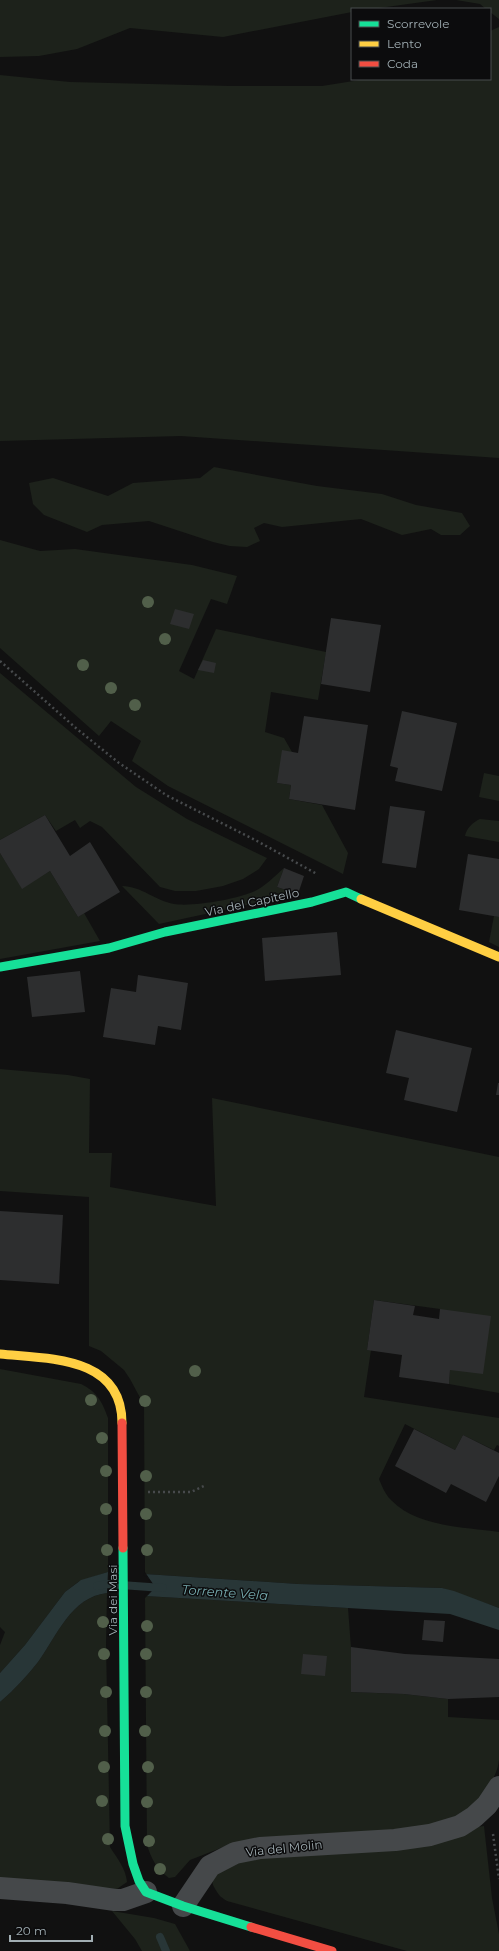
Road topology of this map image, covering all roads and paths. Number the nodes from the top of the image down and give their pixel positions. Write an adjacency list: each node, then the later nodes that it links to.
1 (0, 661): 2 (path)
2 (346, 892): 3 (street); 4 (street, Via del Capitello)
3 (499, 957)
4 (0, 967)
5 (0, 1354): 7 (street, Via dei Masi)
6 (206, 1485): 7 (path)
7 (124, 1489): 12 (street, Via dei Masi)
8 (499, 1787): 13 (street, Via del Molin)
9 (492, 1826): 10 (path)
10 (499, 1879)
11 (0, 1888): 12 (street)
12 (146, 1892): 13 (street)
13 (183, 1906): 14 (street)
14 (332, 1951)

